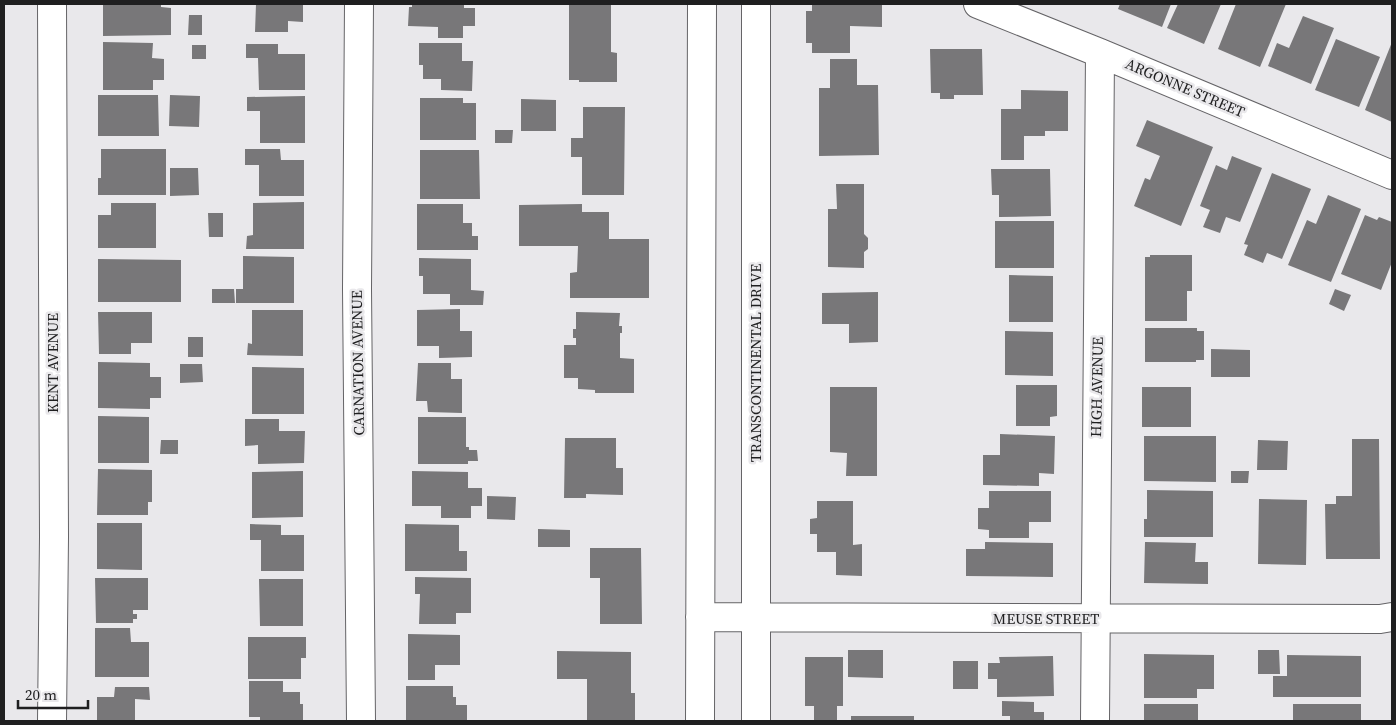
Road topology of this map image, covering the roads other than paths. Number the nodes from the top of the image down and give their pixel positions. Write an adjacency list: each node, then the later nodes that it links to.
1 (52, 4): 12 (street, KENT AVENUE)
2 (359, 4): 13 (street, CARNATION AVENUE)
3 (702, 4): 8 (street)
4 (756, 4): 10 (street, TRANSCONTINENTAL DRIVE)
5 (978, 4): 6 (street, ARGONNE STREET)
6 (1100, 53): 7 (street, ARGONNE STREET); 11 (street, HIGH AVENUE)
7 (1392, 175)
8 (700, 617): 10 (street, MEUSE STREET); 14 (street)
9 (1392, 617): 11 (street, MEUSE STREET)
10 (757, 618): 11 (street, MEUSE STREET); 15 (street, TRANSCONTINENTAL DRIVE)
11 (1095, 620): 16 (street, HIGH AVENUE)
12 (52, 721)
13 (361, 721)
14 (700, 721)
15 (756, 721)
16 (1095, 721)

